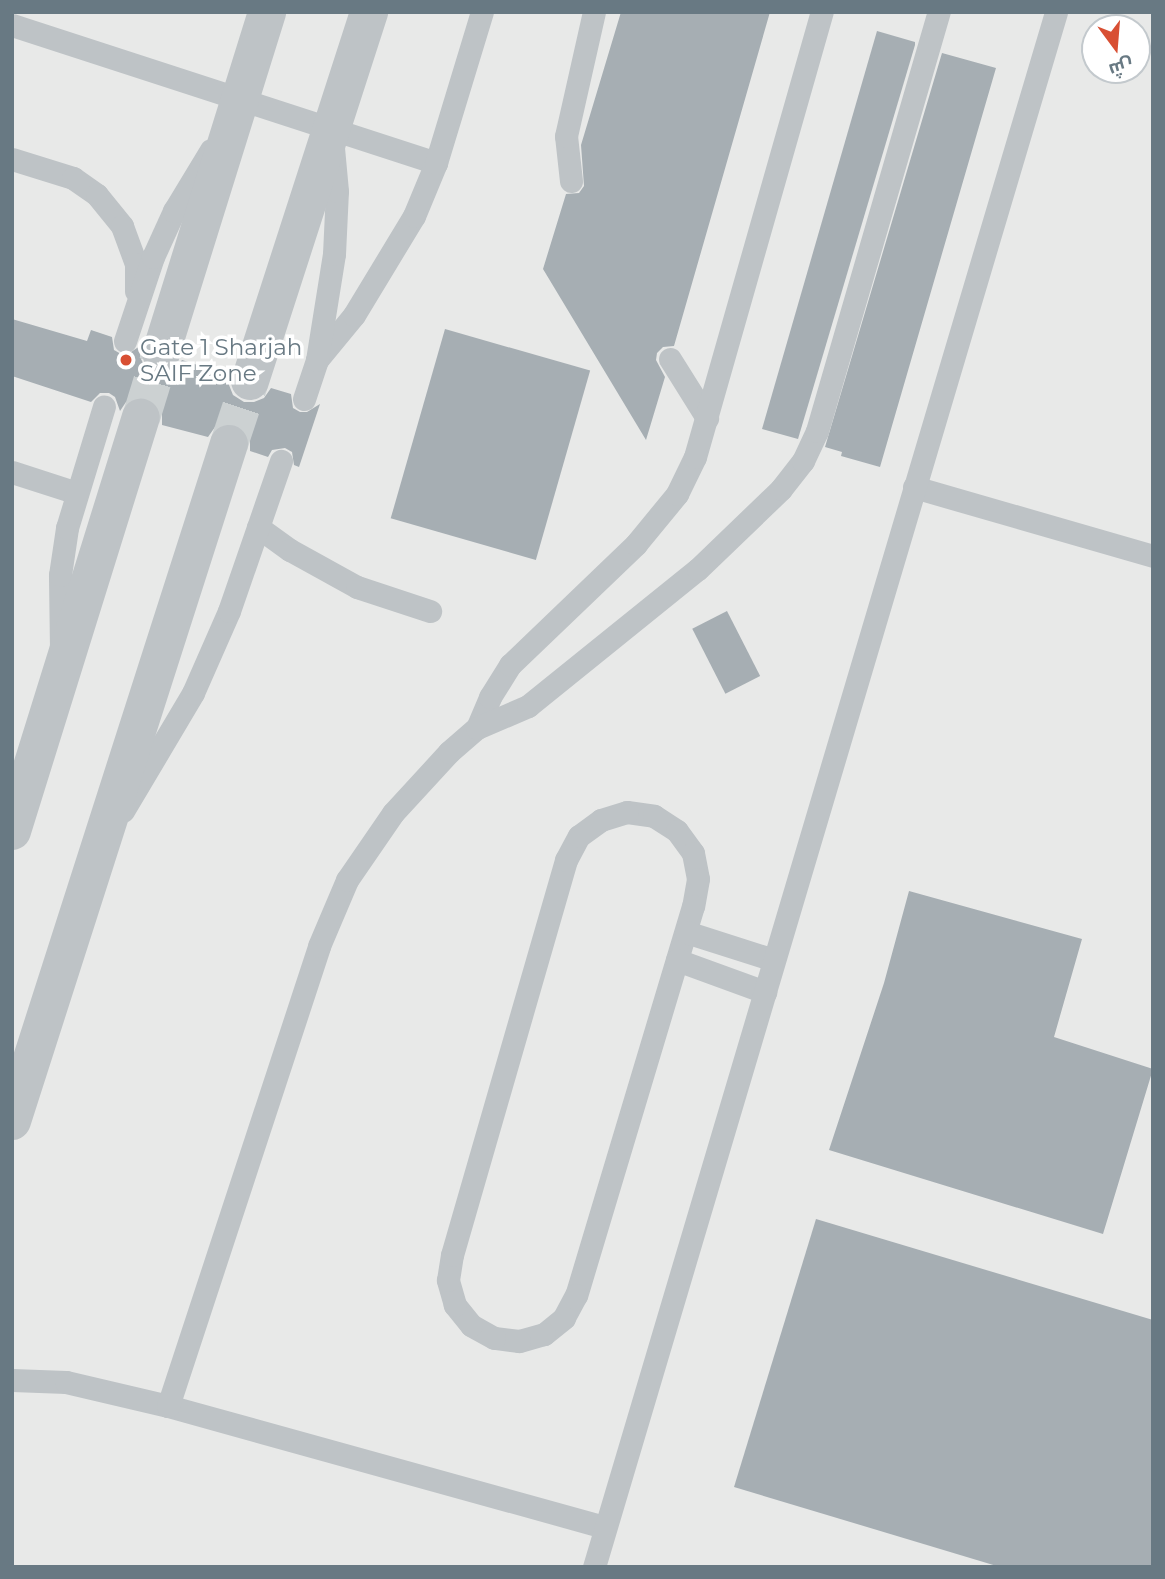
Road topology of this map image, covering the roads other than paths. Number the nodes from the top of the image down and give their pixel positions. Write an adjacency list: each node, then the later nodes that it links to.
1 (267, 12): 9 (street)
2 (369, 12): 10 (street)
3 (482, 12): 12 (lane)
4 (594, 12): 13 (lane)
5 (822, 12): 23 (lane)
6 (939, 12): 33 (lane)
7 (1056, 12): 27 (lane)
8 (12, 25): 9 (lane)
9 (240, 98): 10 (lane); 14 (lane); 16 (street)
10 (331, 128): 12 (lane); 18 (lane); 19 (street)
11 (12, 159): 14 (lane)
12 (436, 163): 18 (lane)
13 (570, 181)
14 (136, 304): 15 (lane)
15 (125, 341)
16 (160, 353)
17 (670, 359): 23 (lane)
18 (317, 360): 20 (lane)
19 (250, 381)
20 (304, 399)
21 (104, 406): 28 (lane)
22 (141, 418): 32 (street)
23 (707, 418): 33 (lane)
24 (229, 444): 35 (street)
25 (281, 461): 29 (lane)
26 (12, 472): 28 (lane)
27 (915, 487): 30 (lane); 38 (lane)
28 (77, 494): 32 (lane)
29 (258, 527): 31 (lane); 35 (lane)
30 (1153, 556)
31 (430, 611)
32 (63, 669): 34 (street)
33 (477, 728): 42 (lane)
34 (12, 831)
35 (101, 846): 40 (street)
36 (686, 932): 37 (lane); 37 (lane); 38 (lane)
37 (677, 960): 39 (lane)
38 (774, 960): 39 (lane)
39 (765, 992): 43 (lane)
40 (12, 1121)
41 (12, 1380): 42 (lane)
42 (168, 1406): 43 (lane)
43 (605, 1527): 44 (lane)
44 (594, 1567)

